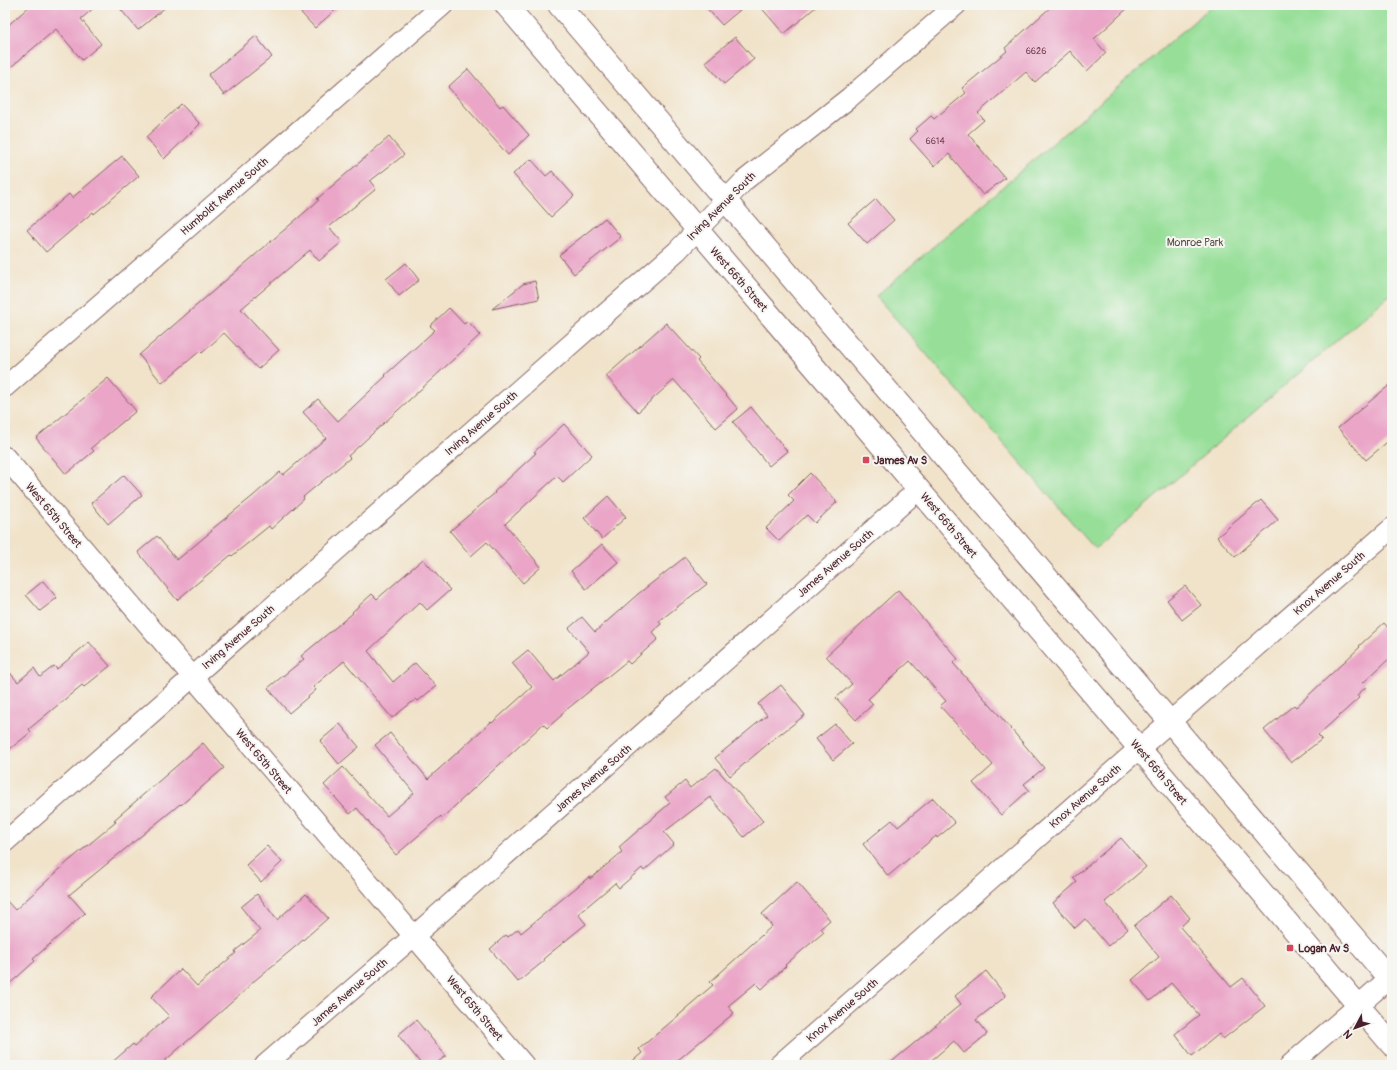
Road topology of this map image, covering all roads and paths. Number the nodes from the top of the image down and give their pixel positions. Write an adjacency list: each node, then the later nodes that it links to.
1 (443, 5): 7 (street, Humboldt Avenue South)
2 (506, 5): 6 (main road, West 66th Street)
3 (559, 5): 5 (main road)
4 (956, 5): 5 (street, Irving Avenue South)
5 (726, 200): 6 (street, Irving Avenue South); 12 (main road)
6 (697, 230): 9 (main road, West 66th Street); 11 (street, Irving Avenue South)
7 (5, 387)
8 (5, 457): 11 (street, West 65th Street)
9 (919, 489): 13 (main road, West 66th Street); 15 (street, James Avenue South)
10 (1392, 528): 12 (street, Knox Avenue South)
11 (193, 677): 14 (street, Irving Avenue South); 15 (street, West 65th Street)
12 (1171, 721): 13 (street, Knox Avenue South); 16 (main road)
13 (1139, 748): 17 (main road, West 66th Street); 21 (street, Knox Avenue South)
14 (5, 842)
15 (414, 936): 19 (street, James Avenue South); 20 (street, West 65th Street)
16 (1391, 979): 17 (street)
17 (1358, 1006): 18 (main road, West 66th Street); 22 (street)
18 (1392, 1045)
19 (265, 1065)
20 (524, 1065)
21 (779, 1065)
22 (1290, 1065)

